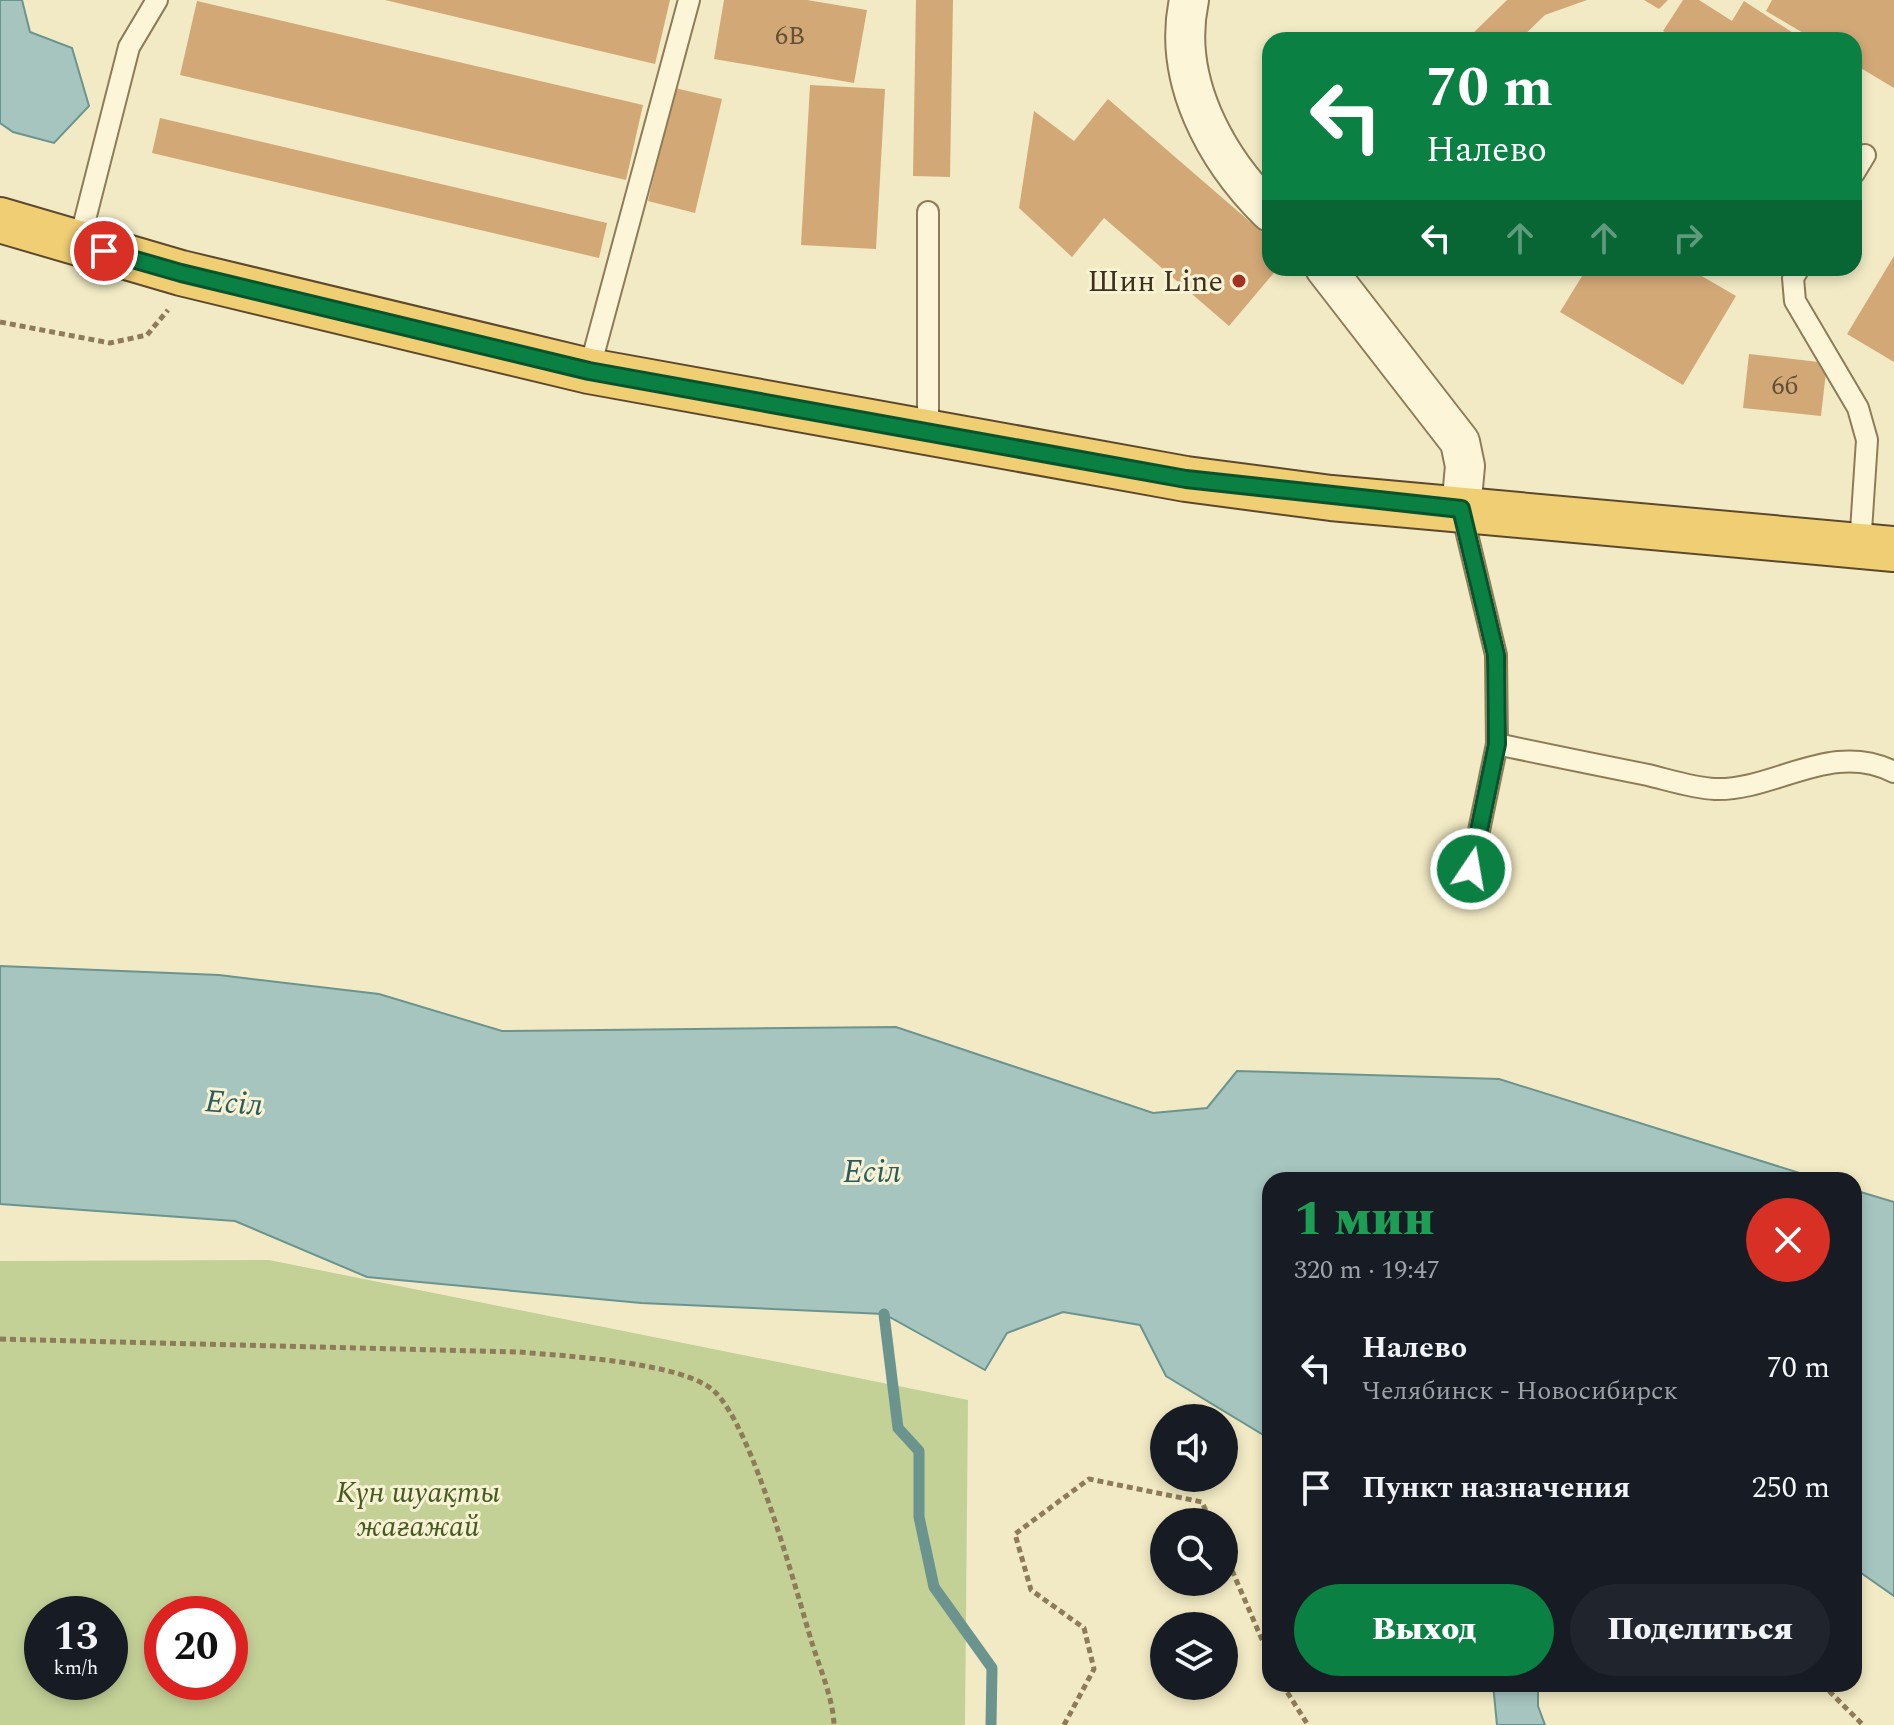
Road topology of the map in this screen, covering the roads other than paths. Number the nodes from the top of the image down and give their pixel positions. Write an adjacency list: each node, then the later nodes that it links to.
1 (157, 0): 9 (lane)
2 (689, 0): 12 (lane)
3 (1189, 0): 6 (street)
4 (1865, 155): 5 (lane)
5 (1862, 160)
6 (1262, 204)
7 (928, 212): 13 (lane)
8 (0, 220): 9 (highway)
9 (79, 243): 12 (highway)
10 (1331, 276): 14 (street)
11 (1794, 276): 15 (lane)
12 (589, 371): 13 (highway)
13 (928, 432): 14 (highway)
14 (1461, 509): 15 (highway); 16 (lane)
15 (1877, 547)
16 (1497, 744): 17 (lane); 18 (lane)
17 (1894, 772)
18 (1471, 869)

